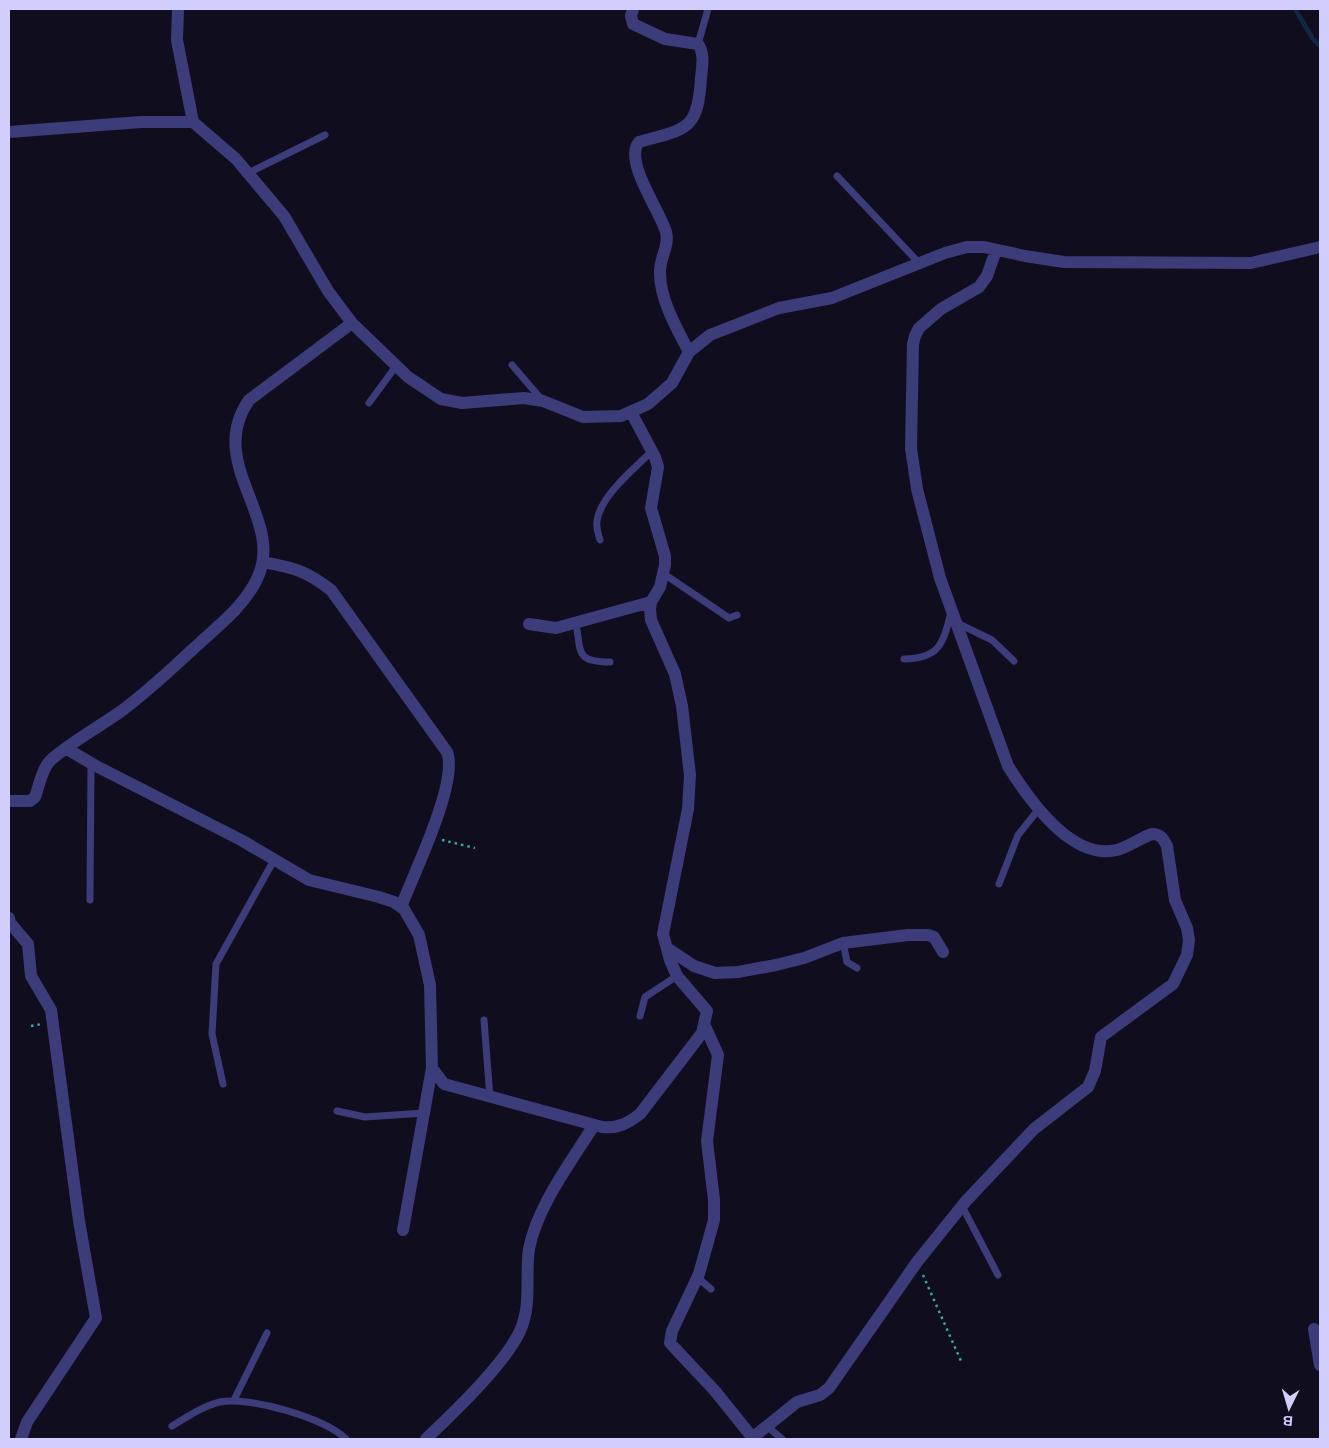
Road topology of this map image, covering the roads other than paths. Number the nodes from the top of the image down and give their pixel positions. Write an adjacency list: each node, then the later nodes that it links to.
1 (178, 9): 5 (street)
2 (633, 9): 4 (street)
3 (708, 9): 4 (lane)
4 (698, 44): 14 (street)
5 (193, 122): 6 (street); 8 (street)
6 (9, 132)
7 (325, 135): 8 (lane)
8 (248, 173): 13 (street)
9 (837, 176): 12 (lane)
10 (1320, 247): 11 (street)
11 (996, 250): 12 (street); 26 (street)
12 (919, 263): 14 (street)
13 (352, 323): 16 (street); 22 (street)
14 (690, 352): 19 (street)
15 (512, 365): 17 (lane)
16 (396, 366): 17 (street); 18 (lane)
17 (543, 401): 19 (street)
18 (369, 403)
19 (631, 412): 20 (street)
20 (652, 451): 21 (lane); 23 (street)
21 (600, 540)
22 (263, 562): 32 (street); 39 (street)
23 (664, 574): 24 (street); 25 (lane)
24 (651, 602): 27 (street); 42 (street)
25 (737, 615)
26 (953, 617): 29 (lane); 31 (lane); 35 (street)
27 (576, 623): 28 (street); 30 (lane)
28 (529, 624)
29 (904, 660)
30 (610, 662)
31 (1014, 662)
32 (67, 749): 33 (street); 34 (street)
33 (91, 763): 36 (street); 38 (lane)
34 (9, 801)
35 (1038, 810): 37 (lane); 55 (street)
36 (274, 860): 39 (street); 50 (lane)
37 (999, 884)
38 (90, 900)
39 (401, 907): 49 (street)
40 (9, 918): 67 (street)
41 (843, 943): 42 (street); 43 (street); 44 (lane)
42 (667, 948): 45 (street)
43 (943, 952)
44 (857, 968)
45 (678, 976): 46 (lane); 48 (street)
46 (640, 1016)
47 (484, 1020): 51 (lane)
48 (705, 1026): 54 (street); 58 (street)
49 (432, 1068): 51 (street); 53 (street)
50 (223, 1084)
51 (490, 1098): 54 (street)
52 (337, 1111): 53 (lane)
53 (424, 1112): 56 (street)
54 (594, 1125): 69 (street)
55 (962, 1206): 57 (lane); 65 (street)
56 (403, 1230)
57 (998, 1275)
58 (698, 1278): 59 (lane); 66 (street)
59 (711, 1289)
60 (1314, 1330): 62 (street)
61 (267, 1333): 63 (lane)
62 (1320, 1365)
63 (234, 1400): 64 (lane); 68 (lane)
64 (172, 1426)
65 (768, 1427): 66 (street); 70 (lane)
66 (752, 1438)
67 (21, 1439)
68 (346, 1439)
69 (426, 1439)
70 (782, 1439)

